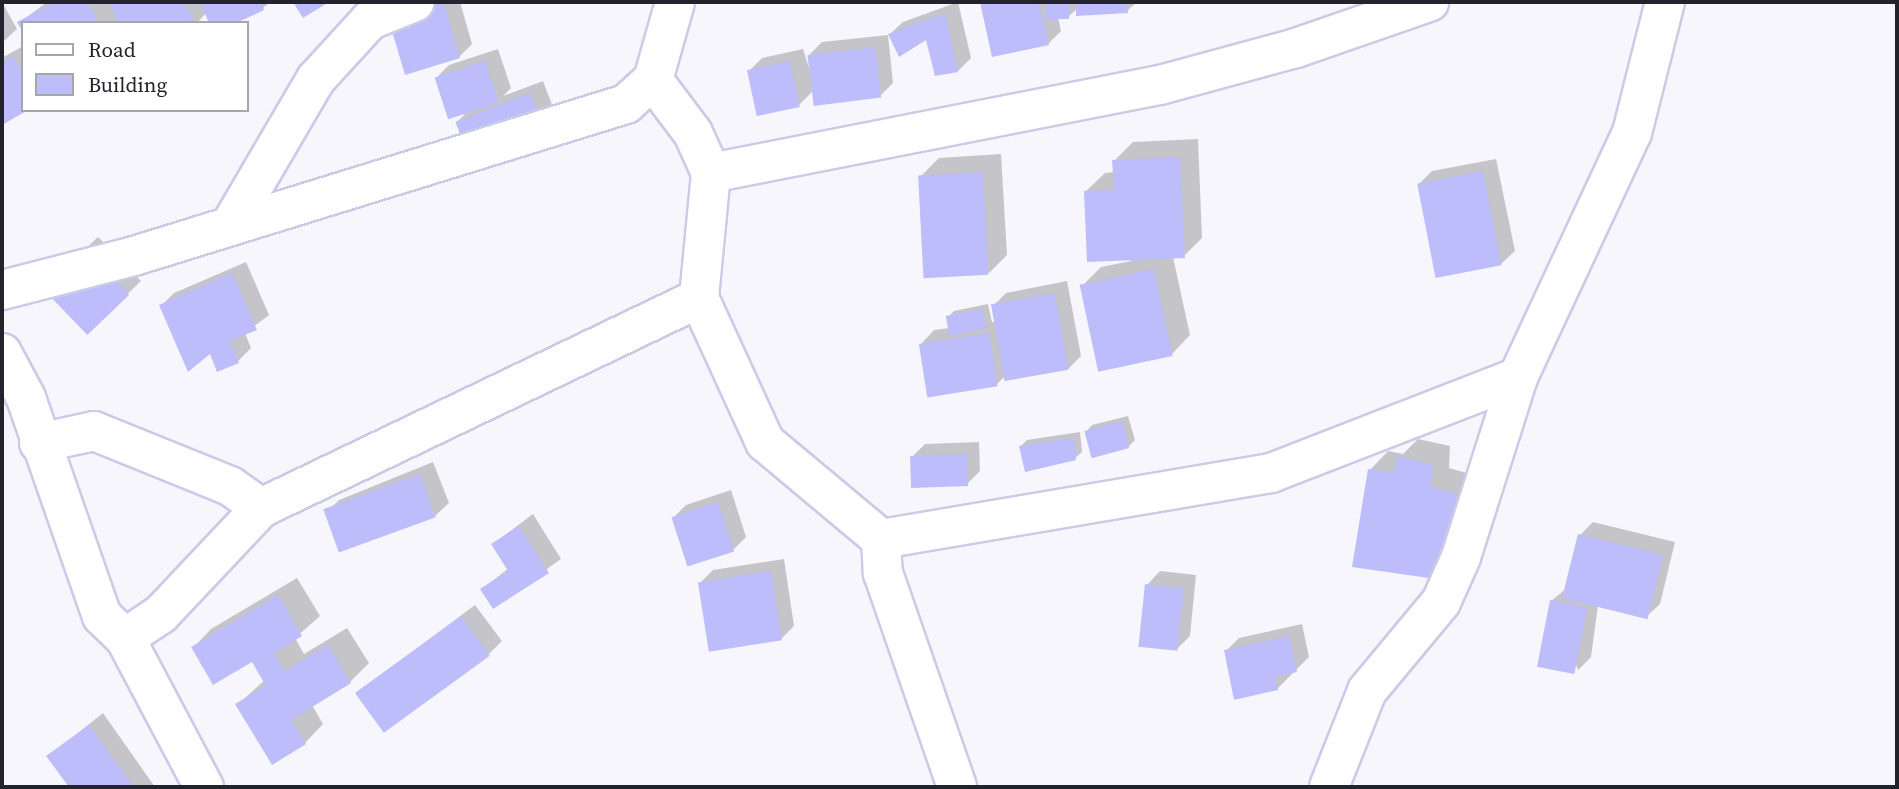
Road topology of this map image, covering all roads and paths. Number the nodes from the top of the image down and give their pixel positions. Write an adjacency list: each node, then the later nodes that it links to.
1 (415, 2): 7 (street)
2 (675, 2): 5 (street)
3 (1429, 2): 6 (street)
4 (1665, 2): 11 (street)
5 (653, 80): 6 (street); 7 (street)
6 (711, 173): 9 (street)
7 (230, 226): 8 (street)
8 (2, 290)
9 (699, 298): 13 (street); 14 (street)
10 (2, 353): 12 (street)
11 (1518, 377): 14 (street); 18 (street)
12 (38, 443): 13 (street); 15 (street)
13 (261, 508): 15 (street)
14 (881, 539): 17 (street)
15 (125, 638): 16 (street)
16 (204, 787)
17 (957, 787)
18 (1329, 787)

